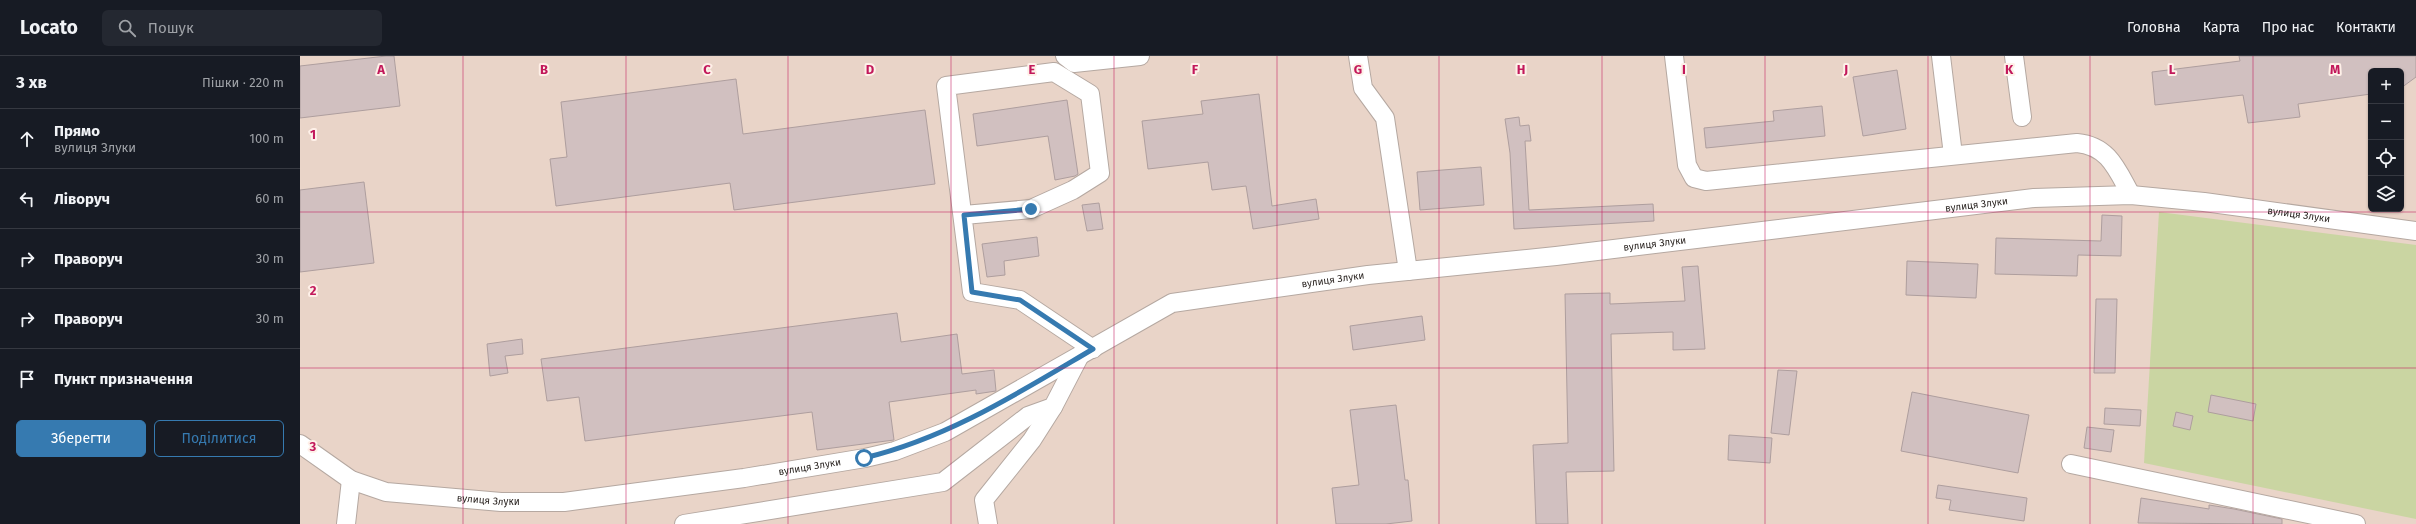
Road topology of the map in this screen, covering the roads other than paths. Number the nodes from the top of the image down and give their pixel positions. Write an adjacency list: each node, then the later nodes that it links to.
1 (1065, 56): 2 (street)
2 (1140, 56)
3 (1358, 56): 12 (street)
4 (1674, 56): 8 (street)
5 (1941, 56): 8 (street)
6 (2014, 56): 7 (street)
7 (2022, 117)
8 (1953, 156): 9 (street)
9 (2131, 195): 11 (street, вулиця Злуки); 12 (street, вулиця Злуки)
10 (964, 215): 10 (street); 13 (street)
11 (2416, 231)
12 (1408, 271): 13 (street, вулиця Злуки)
13 (1086, 353): 14 (street); 17 (street, вулиця Злуки)
14 (1053, 407): 19 (street); 20 (street)
15 (300, 444): 17 (street, вулиця Злуки)
16 (2071, 464): 21 (street)
17 (351, 480): 18 (street)
18 (346, 524)
19 (684, 524)
20 (988, 524)
21 (2356, 524)

